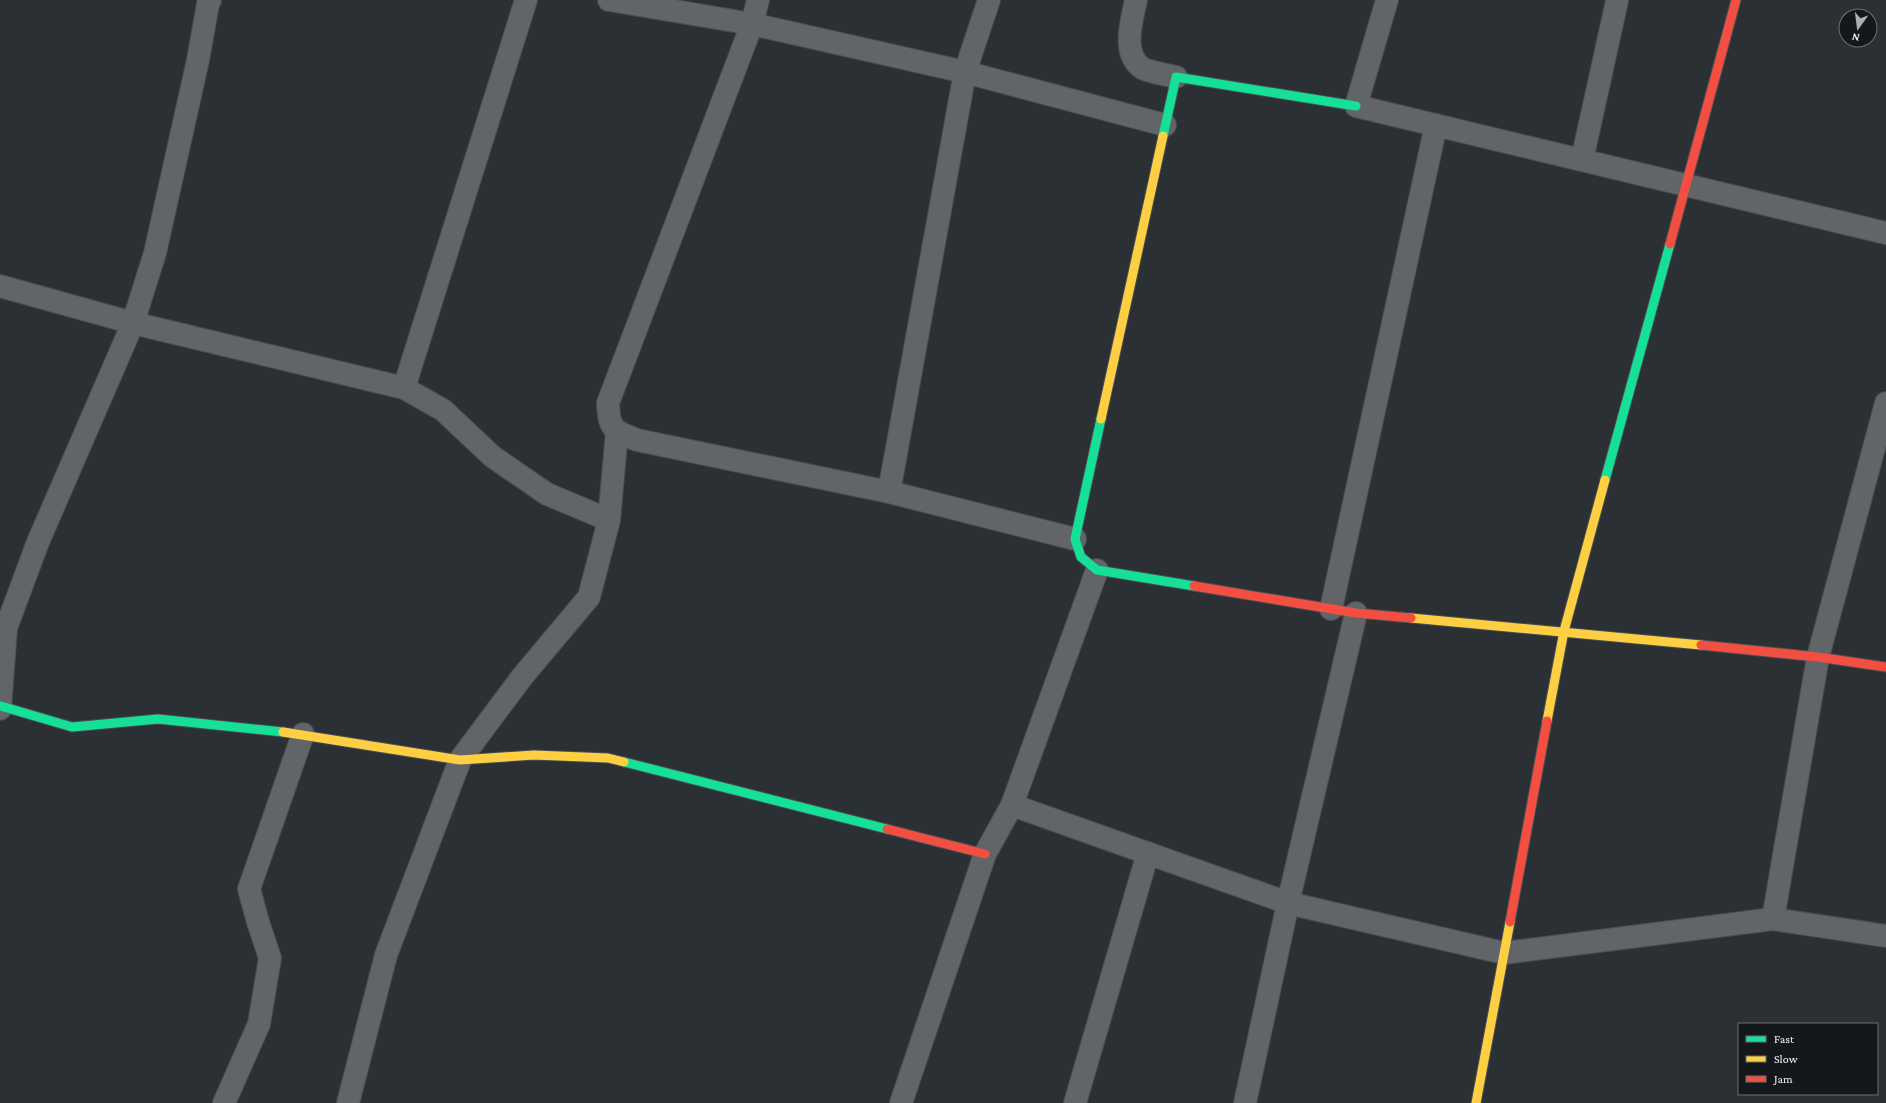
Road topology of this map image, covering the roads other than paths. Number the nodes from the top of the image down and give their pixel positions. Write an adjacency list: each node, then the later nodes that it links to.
1 (210, 0): 20 (street)
2 (526, 0): 21 (street)
3 (609, 0): 10 (street)
4 (758, 0): 10 (street)
5 (989, 0): 11 (street)
6 (1136, 0): 12 (street)
7 (1387, 0): 13 (street)
8 (1616, 0): 16 (street)
9 (1736, 0): 17 (street)
10 (752, 24): 11 (street); 23 (street)
11 (965, 72): 14 (street); 24 (street)
12 (1176, 77): 13 (street); 14 (street)
13 (1356, 106): 15 (street)
14 (1165, 125): 26 (street)
15 (1436, 125): 16 (street); 28 (street)
16 (1582, 160): 17 (street)
17 (1687, 186): 18 (street); 30 (street)
18 (1886, 233)
19 (0, 286): 20 (street)
20 (133, 323): 21 (street); 33 (street)
21 (404, 388): 25 (street)
22 (1886, 403): 31 (street)
23 (617, 432): 24 (street); 25 (street)
24 (889, 492): 26 (street)
25 (609, 520): 35 (street)
26 (1075, 539): 27 (street)
27 (1097, 570): 28 (street); 36 (street)
28 (1331, 609): 29 (street)
29 (1356, 613): 30 (street); 39 (street)
30 (1564, 631): 31 (street); 42 (street)
31 (1818, 657): 32 (street); 40 (street)
32 (1886, 667)
33 (0, 707): 34 (street)
34 (303, 734): 35 (street); 43 (street)
35 (460, 760): 37 (street); 44 (street)
36 (1012, 805): 37 (street); 38 (street)
37 (985, 854): 45 (street)
38 (1148, 854): 39 (street); 46 (street)
39 (1288, 903): 42 (street); 47 (street)
40 (1773, 919): 41 (street); 42 (street)
41 (1886, 936)
42 (1504, 953): 48 (street)
43 (224, 1103)
44 (348, 1103)
45 (901, 1103)
46 (1075, 1103)
47 (1245, 1103)
48 (1476, 1103)

